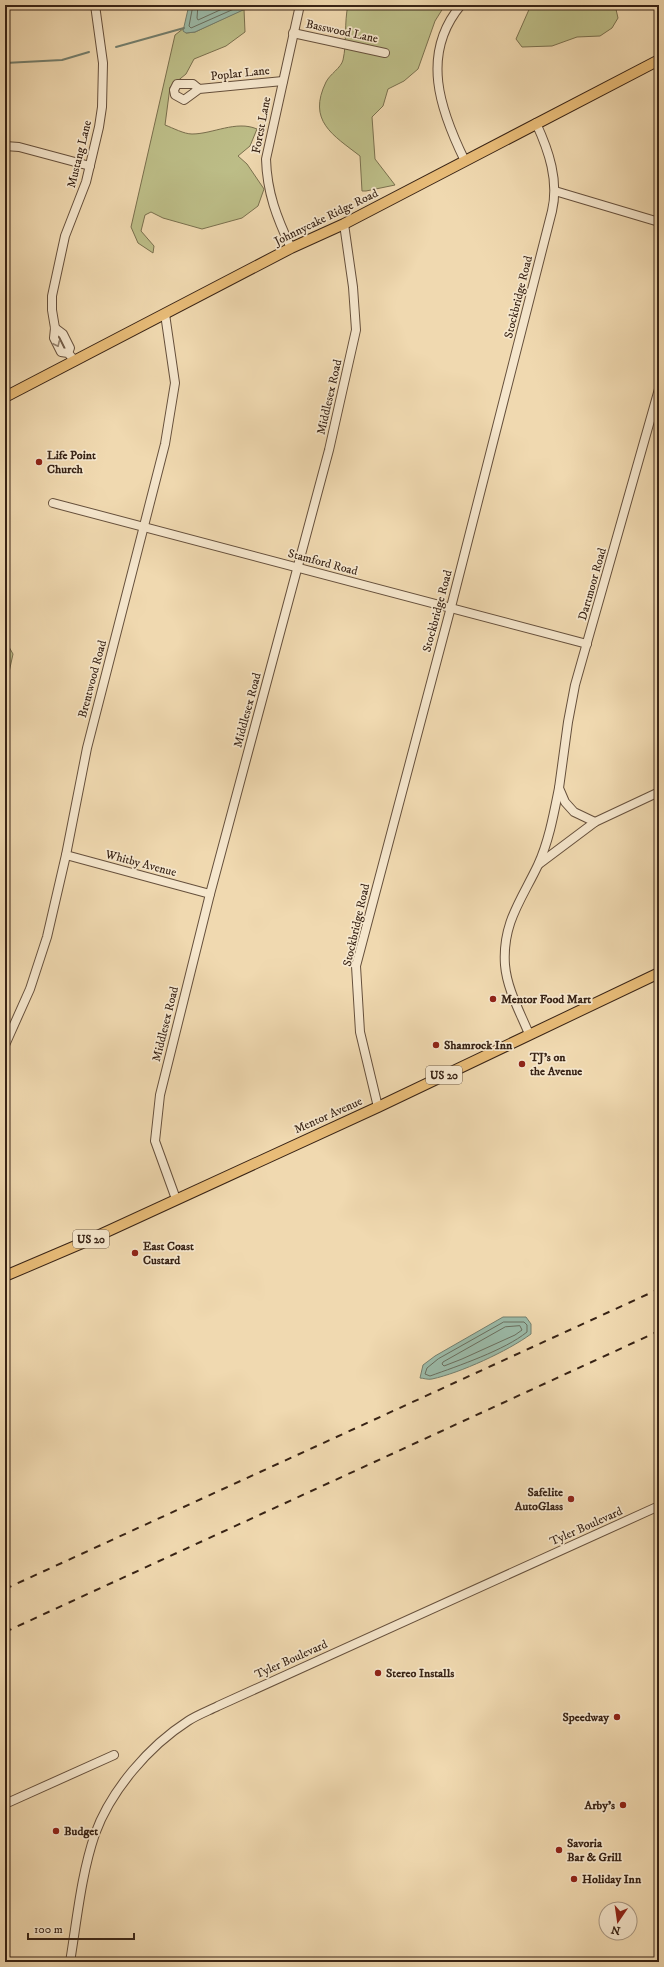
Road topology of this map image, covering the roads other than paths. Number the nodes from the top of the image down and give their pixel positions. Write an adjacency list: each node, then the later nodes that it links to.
1 (94, 5): 12 (street, Mustang Lane)
2 (300, 5): 4 (street, Forest Lane)
3 (461, 5): 11 (street)
4 (294, 33): 5 (street, Basswood Lane); 7 (street, Forest Lane)
5 (385, 53)
6 (659, 60): 9 (main road, Johnnycake Ridge Road)
7 (283, 81): 8 (street, Poplar Lane); 16 (street, Forest Lane)
8 (199, 90)
9 (536, 123): 11 (main road, Johnnycake Ridge Road); 13 (street, Stockbridge Road)
10 (5, 146): 12 (street)
11 (465, 161): 15 (main road, Johnnycake Ridge Road)
12 (90, 166): 18 (street, Mustang Lane)
13 (555, 191): 14 (street); 24 (street, Stockbridge Road)
14 (659, 222)
15 (344, 224): 16 (main road, Johnnycake Ridge Road); 23 (street, Middlesex Road)
16 (291, 248): 17 (main road, Johnnycake Ridge Road)
17 (165, 314): 18 (main road, Johnnycake Ridge Road); 22 (street, Brentwood Road)
18 (71, 357): 20 (main road, Johnnycake Ridge Road)
19 (659, 389): 25 (street, Dartmoor Road)
20 (5, 397)
21 (53, 503): 22 (street, Stamford Road)
22 (145, 526): 23 (street, Stamford Road); 29 (street, Brentwood Road)
23 (298, 568): 24 (street, Stamford Road); 31 (street, Middlesex Road)
24 (451, 607): 25 (street, Stamford Road); 35 (street, Stockbridge Road)
25 (587, 644): 26 (street, Dartmoor Road)
26 (559, 788): 28 (street); 30 (street, Dartmoor Road)
27 (659, 792): 28 (street)
28 (594, 822): 30 (street)
29 (66, 855): 31 (street, Whitby Avenue); 34 (street, Brentwood Road)
30 (538, 865): 33 (street, Dartmoor Road)
31 (210, 894): 36 (street, Middlesex Road)
32 (659, 973): 33 (main road, Mentor Avenue / US 20)
33 (529, 1034): 35 (main road, Mentor Avenue / US 20)
34 (5, 1046)
35 (378, 1107): 36 (main road, Mentor Avenue / US 20)
36 (176, 1199): 37 (main road, Mentor Avenue / US 20)
37 (5, 1276)
38 (659, 1506): 41 (street, Tyler Boulevard)
39 (114, 1754): 40 (street)
40 (5, 1804)
41 (70, 1962)

